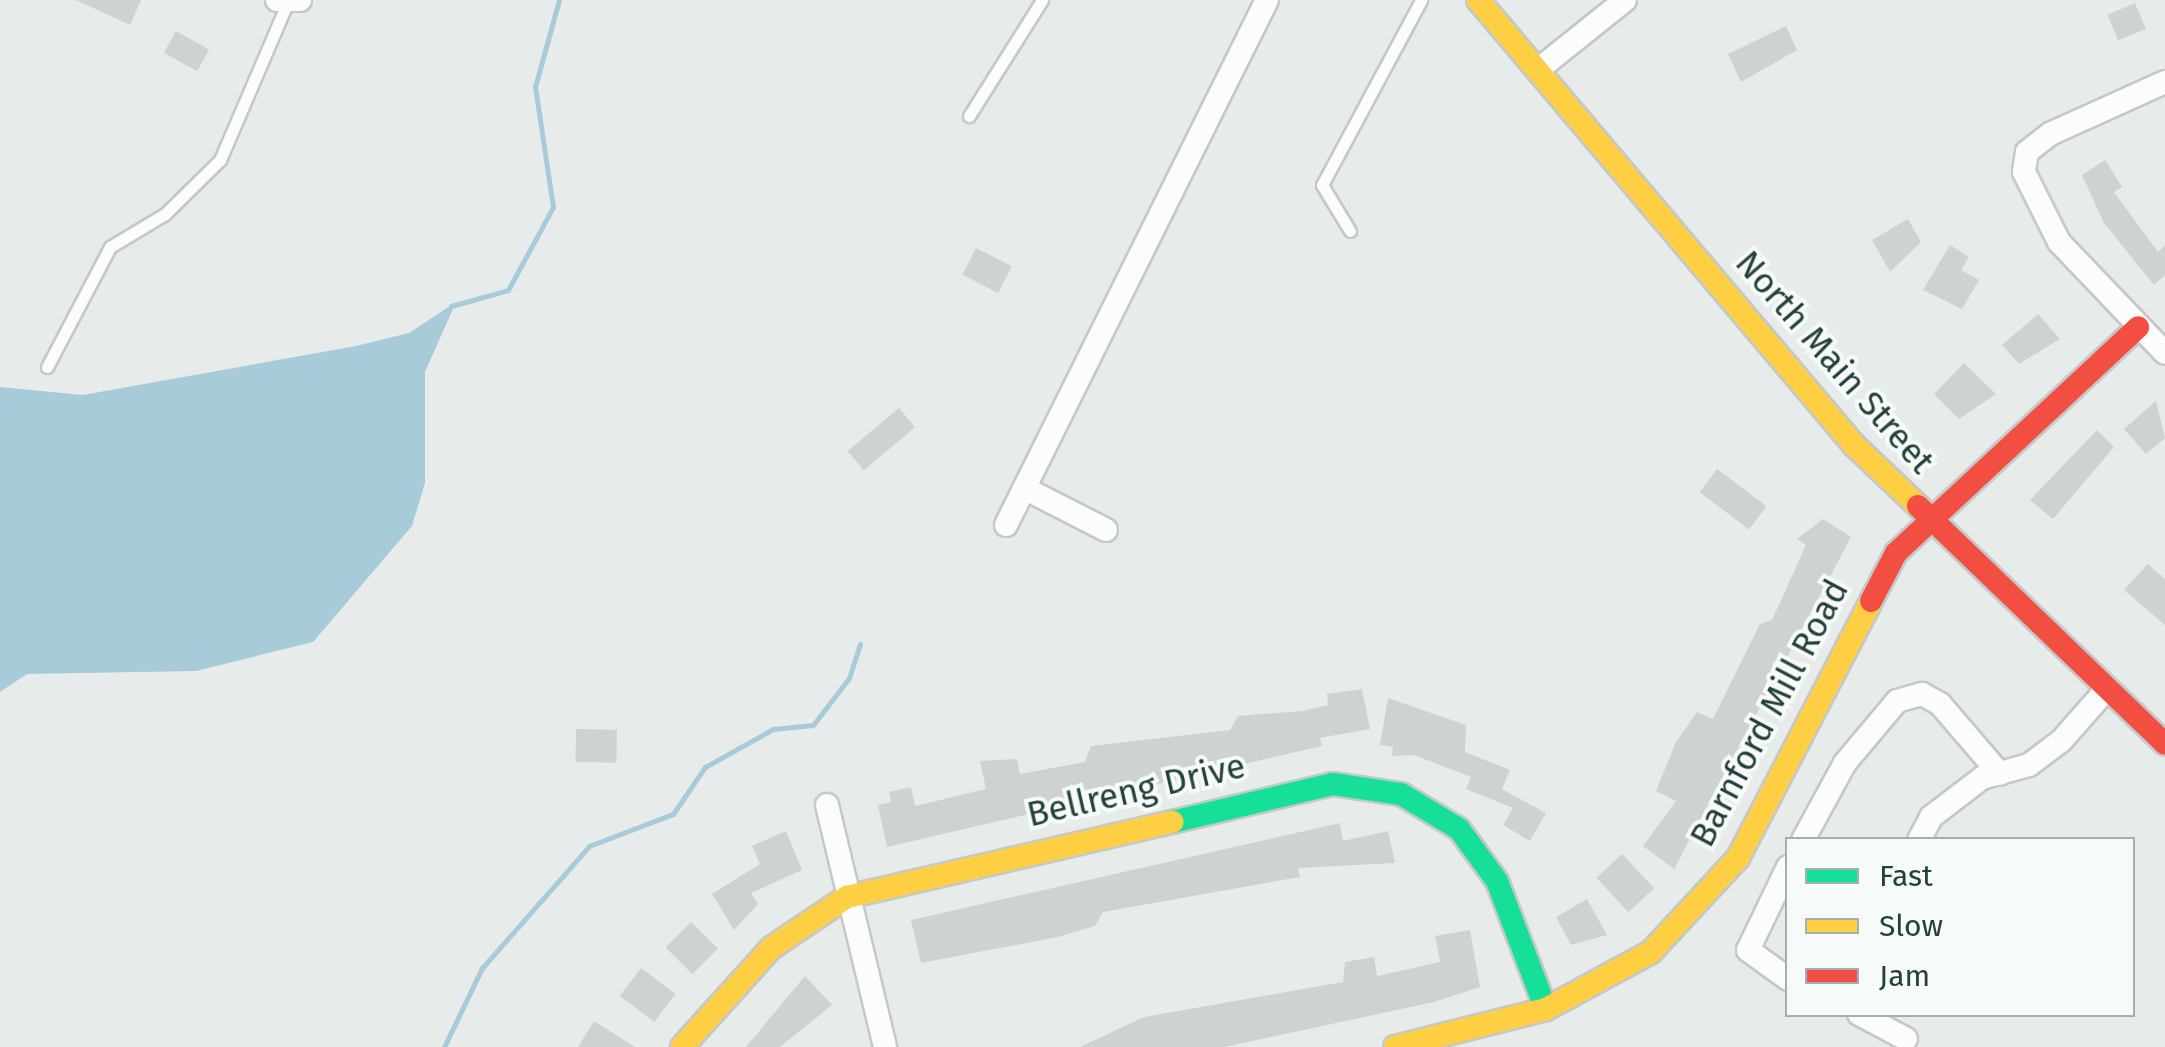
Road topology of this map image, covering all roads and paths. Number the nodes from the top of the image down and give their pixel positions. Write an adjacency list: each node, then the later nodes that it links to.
1 (1042, 0): 9 (lane)
2 (1267, 0): 14 (street)
3 (1421, 0): 10 (lane)
4 (1478, 0): 7 (street, North Main Street)
5 (1625, 0): 7 (street)
6 (288, 2): 13 (lane)
7 (1539, 69): 15 (street, North Main Street)
8 (2165, 82): 11 (street)
9 (969, 116)
10 (1350, 231)
11 (2138, 328): 12 (street); 15 (street, Barnford Mill Road)
12 (2165, 353)
13 (47, 367)
14 (1024, 488): 16 (street); 17 (street)
15 (1930, 523): 18 (street, North Main Street); 27 (street, Barnford Mill Road)
16 (1006, 526)
17 (1106, 530)
18 (2106, 690): 19 (street, North Main Street); 20 (street)
19 (2165, 744)
20 (2000, 774): 22 (street); 23 (street)
21 (827, 805): 25 (street)
22 (1804, 837)
23 (1921, 837)
24 (1785, 873): 26 (street)
25 (847, 896): 27 (street, Bellreng Drive); 30 (street, Bellreng Drive); 31 (street)
26 (1785, 977)
27 (1546, 1009): 32 (street, Barnford Mill Road)
28 (1865, 1017): 29 (street)
29 (1906, 1039)
30 (682, 1047)
31 (884, 1047)
32 (1395, 1047)

